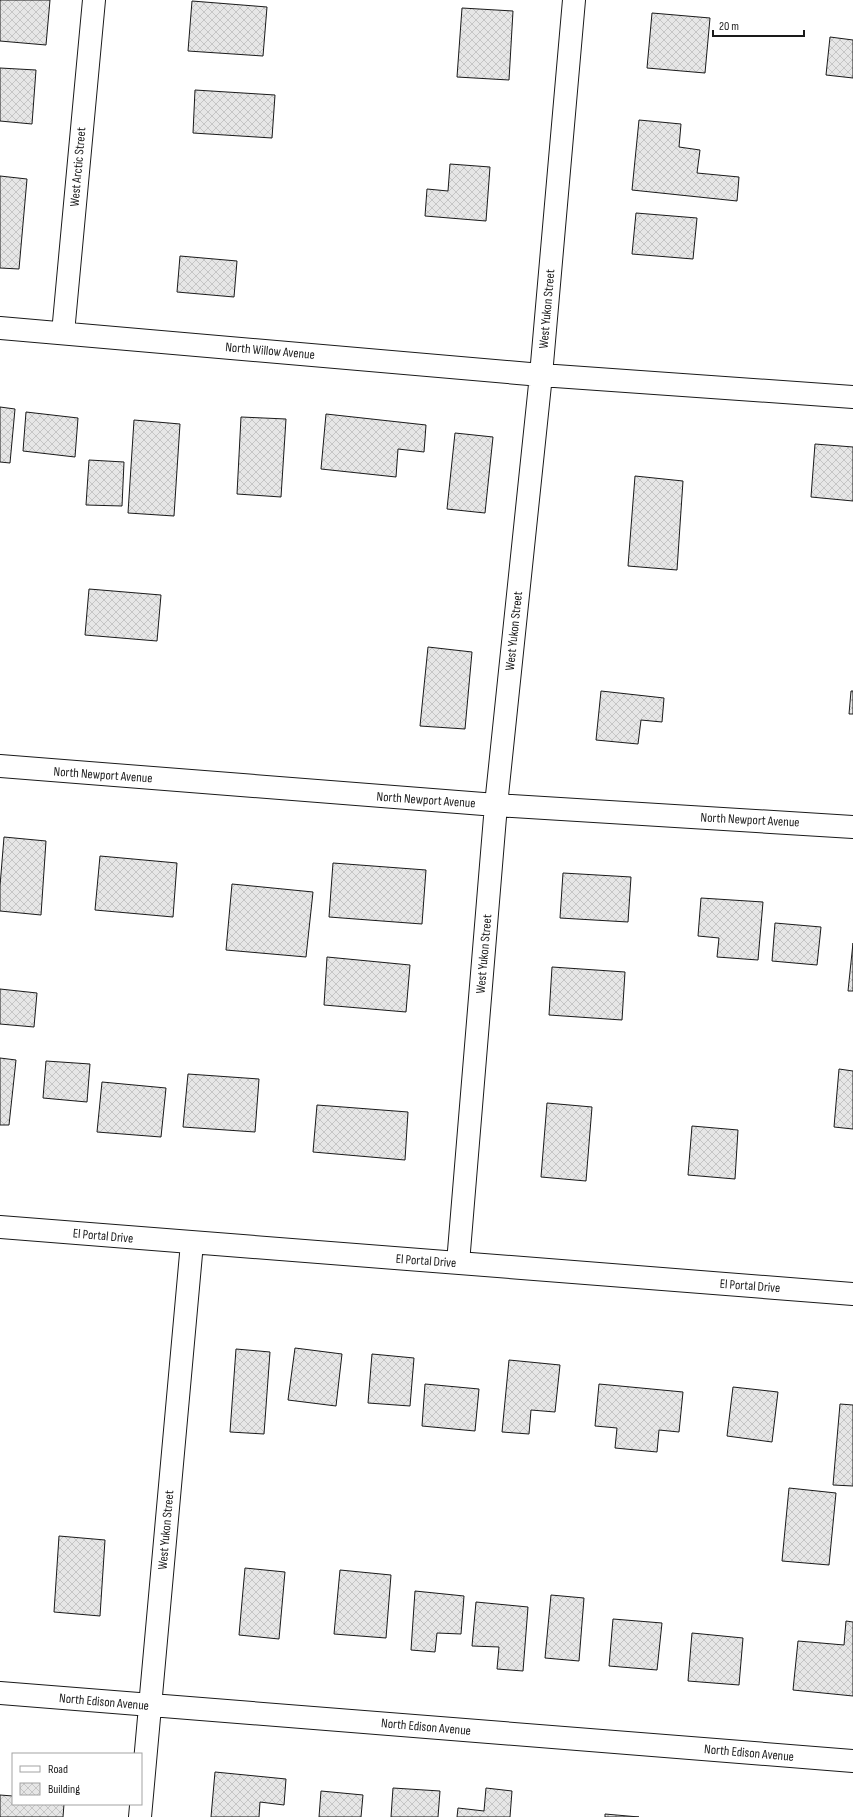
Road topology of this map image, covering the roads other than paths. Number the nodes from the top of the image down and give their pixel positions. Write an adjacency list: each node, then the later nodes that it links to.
1 (94, 0): 4 (street, West Arctic Street)
2 (574, 0): 5 (street, West Yukon Street)
3 (0, 328): 4 (street, North Willow Avenue)
4 (62, 333): 5 (street, North Willow Avenue)
5 (541, 375): 6 (street, North Willow Avenue); 8 (street, West Yukon Street)
6 (853, 397)
7 (0, 766): 8 (street, North Newport Avenue)
8 (496, 805): 9 (street, North Newport Avenue); 12 (street, West Yukon Street)
9 (853, 827)
10 (0, 1227): 11 (street, El Portal Drive)
11 (192, 1243): 12 (street, El Portal Drive); 15 (street, West Yukon Street)
12 (458, 1263): 13 (street, El Portal Drive)
13 (853, 1294)
14 (0, 1693): 15 (street, North Edison Avenue)
15 (150, 1705): 16 (street, North Edison Avenue); 17 (street, West Yukon Street)
16 (853, 1761)
17 (142, 1795)
18 (141, 1805): 19 (street, West Yukon Street)
19 (140, 1817)

